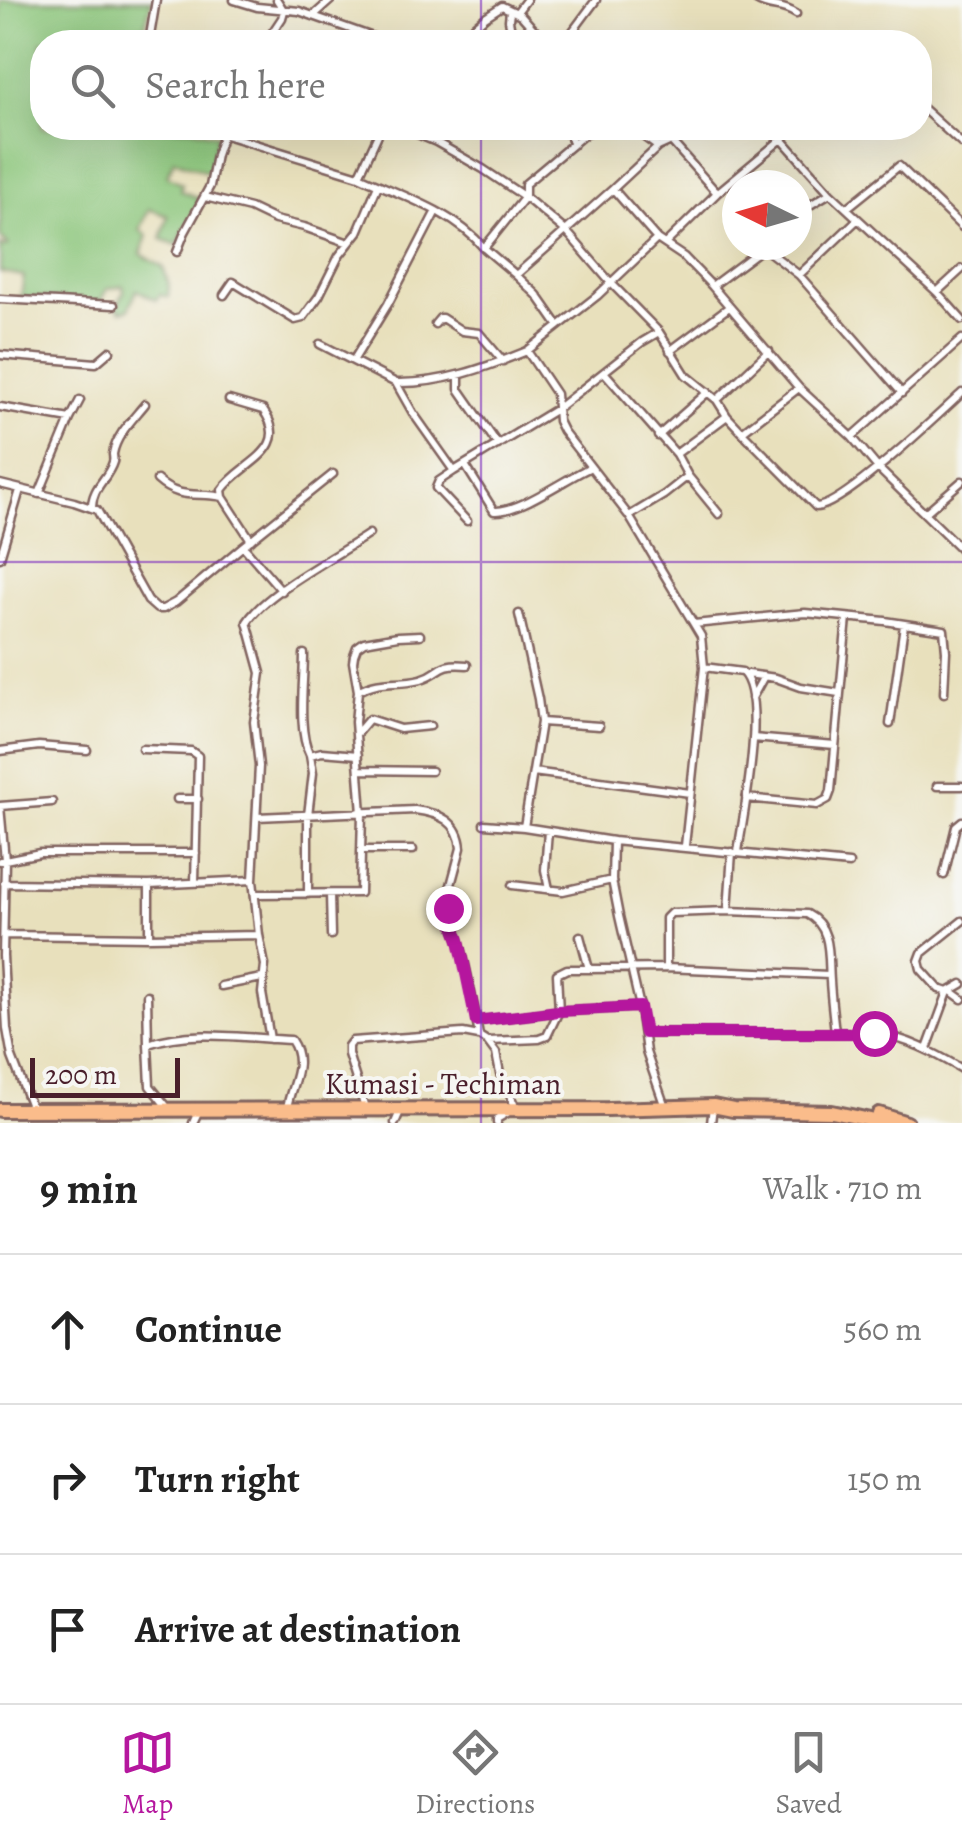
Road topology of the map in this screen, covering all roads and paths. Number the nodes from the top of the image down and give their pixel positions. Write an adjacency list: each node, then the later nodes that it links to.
1 (156, 0): 12 (street)
2 (234, 0): 9 (street)
3 (277, 0): 9 (street)
4 (331, 0): 11 (street)
5 (526, 0): 8 (street)
6 (596, 0): 17 (street)
7 (756, 0): 10 (street)
8 (507, 7): 15 (street); 16 (street)
9 (284, 11): 11 (street); 13 (street)
10 (796, 14)
11 (314, 16): 14 (street)
12 (151, 30)
13 (274, 30)
14 (353, 30)
15 (469, 30)
16 (531, 30)
17 (574, 30)
18 (932, 117): 31 (street)
19 (222, 140): 38 (street)
20 (252, 140): 33 (street)
21 (375, 140): 33 (street)
22 (431, 140): 29 (street)
23 (572, 140): 30 (street)
24 (578, 140): 30 (street)
25 (648, 140): 32 (street)
26 (671, 140): 32 (street); 36 (street)
27 (779, 140): 36 (street)
28 (783, 140): 37 (street)
29 (436, 142): 39 (street)
30 (574, 144): 39 (street)
31 (962, 144)
32 (658, 147): 35 (street)
33 (359, 176): 34 (street)
34 (378, 185): 42 (street); 47 (street)
35 (614, 189): 45 (street); 46 (street)
36 (718, 193): 48 (street)
37 (830, 193): 40 (street); 41 (street)
38 (205, 196): 47 (street); 50 (street)
39 (525, 197): 45 (street); 49 (street)
40 (812, 204)
41 (847, 208): 43 (street); 44 (street)
42 (436, 212): 49 (street); 75 (street)
43 (858, 218): 55 (street); 58 (street)
44 (960, 221)
45 (567, 232): 54 (street); 56 (street)
46 (657, 239): 48 (street); 56 (street)
47 (349, 243): 59 (street)
48 (666, 243): 57 (street)
49 (484, 248): 54 (street)
50 (177, 252)
51 (745, 260): 57 (street)
52 (781, 260): 55 (street)
53 (962, 269): 58 (street)
54 (516, 275): 65 (street)
55 (799, 275): 81 (street)
56 (611, 283): 65 (street); 66 (street)
57 (712, 286): 62 (street)
58 (937, 292): 63 (street)
59 (224, 295)
60 (0, 299): 61 (street)
61 (114, 306)
62 (729, 306): 71 (street); 72 (street)
63 (962, 320)
64 (435, 324): 74 (street)
65 (558, 325): 70 (street)
66 (659, 332): 71 (street); 76 (street)
67 (962, 339): 81 (street)
68 (320, 344): 75 (street)
69 (110, 351): 73 (street)
70 (527, 351): 74 (street); 88 (street)
71 (670, 351): 80 (street)
72 (769, 351): 79 (street); 85 (street)
73 (0, 355)
74 (504, 360): 77 (street)
75 (353, 361): 78 (street)
76 (604, 372): 88 (street); 92 (street)
77 (458, 375): 78 (street); 94 (street)
78 (396, 383): 99 (street)
79 (800, 388): 91 (street); 93 (street)
80 (708, 392): 85 (street); 92 (street)
81 (902, 393): 93 (street)
82 (962, 393): 98 (street)
83 (80, 400): 90 (street)
84 (229, 400): 107 (street)
85 (716, 400): 89 (street)
86 (145, 404): 108 (street)
87 (0, 407): 90 (street)
88 (558, 408): 94 (street); 97 (street)
89 (727, 416): 91 (street); 95 (street)
90 (70, 418): 106 (street)
91 (742, 432): 98 (street)
92 (658, 436): 95 (street)
93 (852, 437): 98 (street)
94 (498, 445): 96 (street)
95 (676, 454): 101 (street)
96 (465, 466): 97 (street); 99 (street)
97 (592, 466): 111 (street)
98 (878, 468): 109 (street)
99 (454, 471): 112 (street)
100 (333, 474): 114 (street)
101 (688, 476): 110 (street); 111 (street)
102 (158, 480): 107 (street)
103 (962, 481): 109 (street)
104 (0, 484): 105 (street)
105 (20, 490): 106 (street); 117 (street)
106 (40, 494): 108 (street)
107 (224, 497): 114 (street)
108 (92, 507): 115 (street)
109 (925, 513): 116 (street)
110 (719, 514)
111 (629, 516): 121 (street)
112 (466, 521)
113 (369, 534): 118 (street)
114 (251, 540): 115 (street)
115 (243, 546): 118 (street)
116 (962, 550)
117 (0, 558)
118 (282, 591): 159 (street)
119 (519, 614): 135 (street)
120 (848, 618): 121 (street); 122 (street); 130 (street)
121 (694, 624): 126 (street)
122 (904, 625): 131 (street); 136 (street)
123 (420, 635): 129 (street)
124 (304, 654): 146 (street)
125 (466, 665): 129 (street)
126 (704, 667): 127 (street); 152 (street)
127 (745, 674): 128 (street); 132 (street)
128 (763, 678): 130 (street); 132 (street)
129 (358, 691): 133 (street)
130 (839, 693): 141 (street)
131 (944, 693)
132 (752, 698): 140 (street)
133 (356, 704): 134 (street); 139 (street)
134 (369, 718): 137 (street); 139 (street)
135 (541, 722): 138 (street); 149 (street)
136 (890, 724)
137 (430, 726)
138 (599, 726)
139 (357, 733): 145 (street)
140 (753, 738): 141 (street); 153 (street)
141 (835, 745): 153 (street)
142 (142, 749): 154 (street)
143 (87, 750): 144 (street)
144 (0, 751)
145 (358, 754): 146 (street); 147 (street)
146 (310, 755): 158 (street)
147 (360, 770): 148 (street); 157 (street)
148 (432, 772)
149 (533, 772): 152 (street); 162 (street)
150 (937, 786): 151 (street)
151 (962, 786)
152 (690, 793): 165 (street)
153 (746, 798): 168 (street)
154 (198, 799): 155 (street); 169 (street)
155 (177, 800)
156 (52, 802): 170 (street)
157 (362, 812): 158 (street); 166 (street); 203 (street)
158 (308, 815): 159 (street); 181 (street)
159 (256, 817): 173 (street)
160 (962, 821): 172 (street)
161 (484, 824): 162 (street)
162 (524, 827): 163 (street)
163 (548, 831): 164 (street); 179 (street)
164 (612, 841): 165 (street); 174 (street)
165 (686, 846): 168 (street)
166 (362, 850): 167 (street); 182 (street)
167 (413, 850)
168 (735, 852): 171 (street); 183 (street)
169 (196, 853): 170 (street); 175 (street)
170 (2, 860): 176 (street)
171 (849, 864)
172 (944, 875)
173 (253, 880): 175 (street); 180 (street)
174 (612, 880): 179 (street); 192 (street)
175 (196, 882): 177 (street)
176 (4, 883): 177 (street); 185 (street)
177 (150, 885): 189 (street)
178 (512, 885): 179 (street)
179 (549, 890)
180 (255, 894): 181 (street); 187 (street)
181 (308, 894): 182 (street)
182 (330, 894): 186 (street)
183 (728, 911): 190 (street); 193 (street)
184 (962, 921): 198 (street)
185 (4, 935): 189 (street); 195 (street)
186 (331, 935)
187 (259, 936): 189 (street); 194 (street)
188 (580, 936): 191 (street)
189 (150, 938)
190 (666, 968): 192 (street); 193 (street)
191 (590, 969): 192 (street); 202 (street)
192 (630, 969): 201 (street)
193 (830, 976): 205 (street)
194 (262, 978): 197 (street); 208 (street)
195 (2, 979): 204 (street)
196 (962, 984): 198 (street)
197 (221, 986)
198 (949, 992): 200 (street); 211 (street)
199 (146, 995): 210 (street)
200 (962, 999)
201 (640, 1007): 202 (street); 206 (street)
202 (558, 1011): 203 (street); 209 (street)
203 (476, 1021): 207 (street)
204 (4, 1029): 223 (street)
205 (835, 1032): 206 (street); 211 (street)
206 (645, 1033): 218 (street)
207 (479, 1036): 209 (street); 214 (street)
208 (270, 1039): 210 (street); 221 (street)
209 (487, 1041): 217 (street)
210 (148, 1044): 219 (street)
211 (927, 1048): 212 (street)
212 (962, 1069)
213 (713, 1106): 218 (highway, Kumasi - Techiman); 225 (highway, Kumasi - Techiman); 231 (street); 233 (highway)
214 (365, 1108): 215 (highway, Kumasi - Techiman); 221 (highway, Kumasi - Techiman)
215 (402, 1108): 216 (highway, Kumasi - Techiman); 227 (street)
216 (424, 1108): 217 (highway, Kumasi - Techiman); 228 (street)
217 (516, 1108): 218 (highway, Kumasi - Techiman); 229 (street)
218 (660, 1108): 230 (street)
219 (169, 1109): 220 (highway, Kumasi - Techiman); 224 (highway, Kumasi - Techiman)
220 (199, 1109): 221 (highway, Kumasi - Techiman); 226 (street)
221 (287, 1109)
222 (0, 1110): 223 (highway, Kumasi - Techiman)
223 (33, 1110): 224 (highway, Kumasi - Techiman)
224 (51, 1116)
225 (865, 1121): 232 (highway, Kumasi - Techiman)
226 (193, 1123)
227 (394, 1123)
228 (420, 1123)
229 (497, 1123)
230 (650, 1123)
231 (711, 1123)
232 (885, 1123)
233 (907, 1123)

